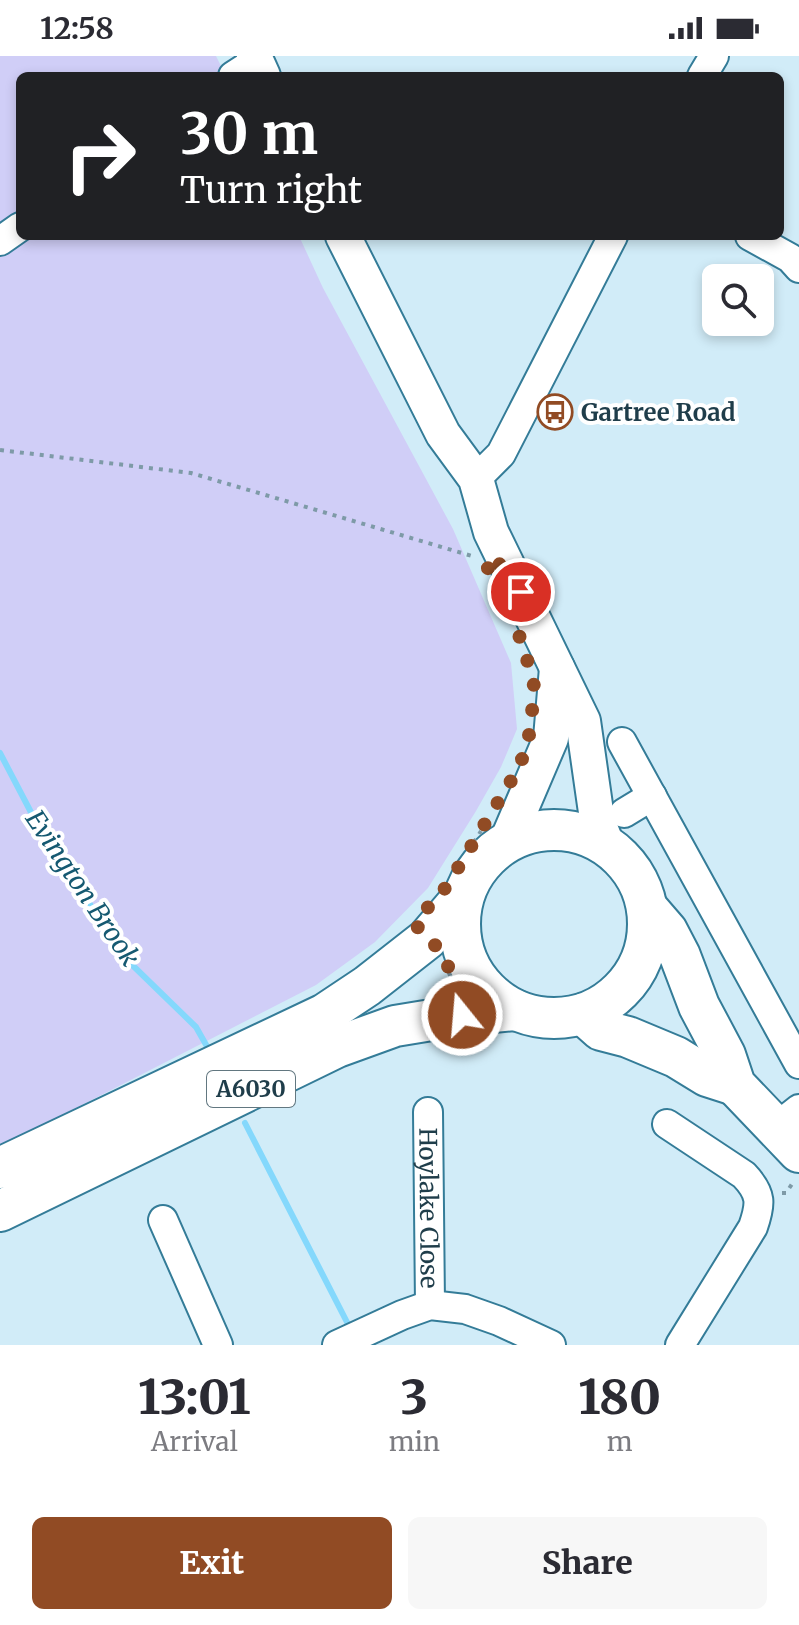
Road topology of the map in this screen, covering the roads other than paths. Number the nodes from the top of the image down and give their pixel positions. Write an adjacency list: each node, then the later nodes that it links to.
1 (345, 240): 5 (main road)
2 (611, 240): 5 (street)
3 (757, 240): 4 (street)
4 (799, 268)
5 (476, 479): 6 (main road)
6 (557, 668): 9 (main road); 10 (main road)
7 (622, 742): 8 (street)
8 (652, 796): 9 (street); 15 (street)
9 (616, 829): 10 (highway); 12 (highway)
10 (496, 832): 11 (highway)
11 (459, 886): 13 (highway); 20 (highway, A6030)
12 (648, 909): 14 (highway); 16 (highway)
13 (515, 1010): 14 (highway); 21 (highway, A6030)
14 (583, 1014): 16 (highway)
15 (799, 1064)
16 (735, 1085): 19 (highway)
17 (428, 1112): 23 (street, Hoylake Close)
18 (667, 1124): 27 (street)
19 (791, 1130)
20 (0, 1168)
21 (0, 1211)
22 (163, 1220): 25 (street)
23 (430, 1305): 24 (street); 26 (street)
24 (338, 1344)
25 (218, 1345)
26 (551, 1345)
27 (680, 1345)

